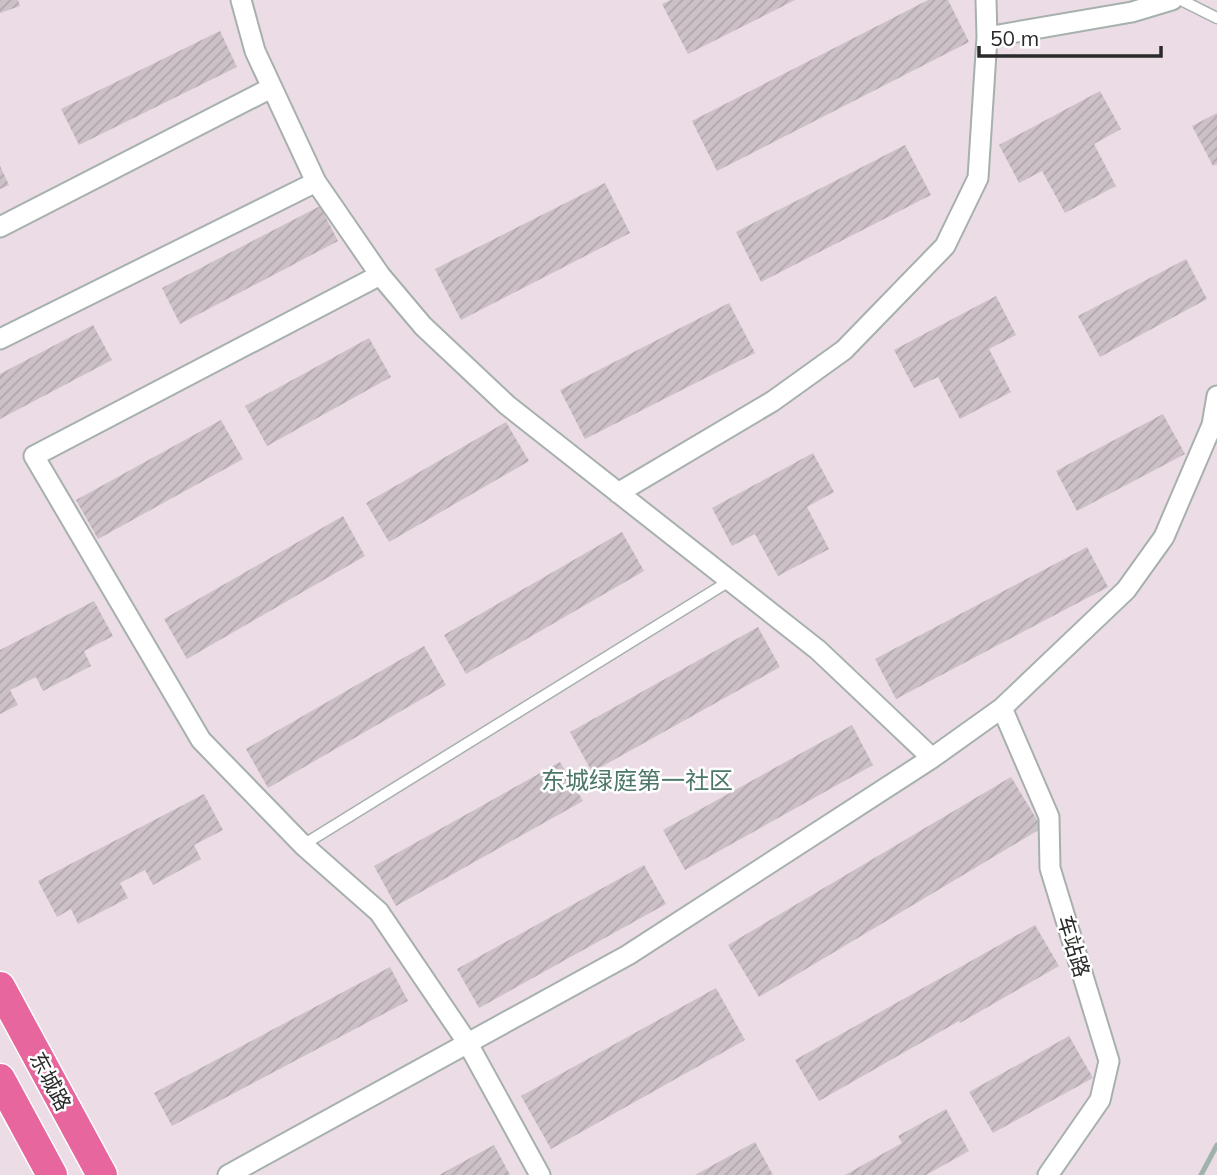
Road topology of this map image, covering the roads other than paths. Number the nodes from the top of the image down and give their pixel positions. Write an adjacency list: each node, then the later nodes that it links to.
1 (242, 0): 7 (street)
2 (986, 0): 6 (street)
3 (1172, 0): 6 (street)
4 (1181, 0): 5 (lane)
5 (1217, 19)
6 (987, 37): 13 (street)
7 (271, 88): 8 (street); 9 (street)
8 (316, 182): 10 (street); 11 (street)
9 (0, 227)
10 (380, 275): 13 (street); 17 (street)
11 (0, 339)
12 (1217, 396): 15 (street)
13 (618, 494): 14 (street)
14 (731, 580): 16 (street); 17 (lane)
15 (1002, 708): 16 (street); 25 (street, 车站路)
16 (932, 758): 19 (street)
17 (303, 845): 19 (street)
18 (0, 986): 22 (main road, 东城路)
19 (467, 1042): 23 (street); 24 (street)
20 (0, 1079): 21 (main road, 东城路)
21 (52, 1175)
22 (102, 1175)
23 (228, 1175)
24 (540, 1175)
25 (1048, 1175)

